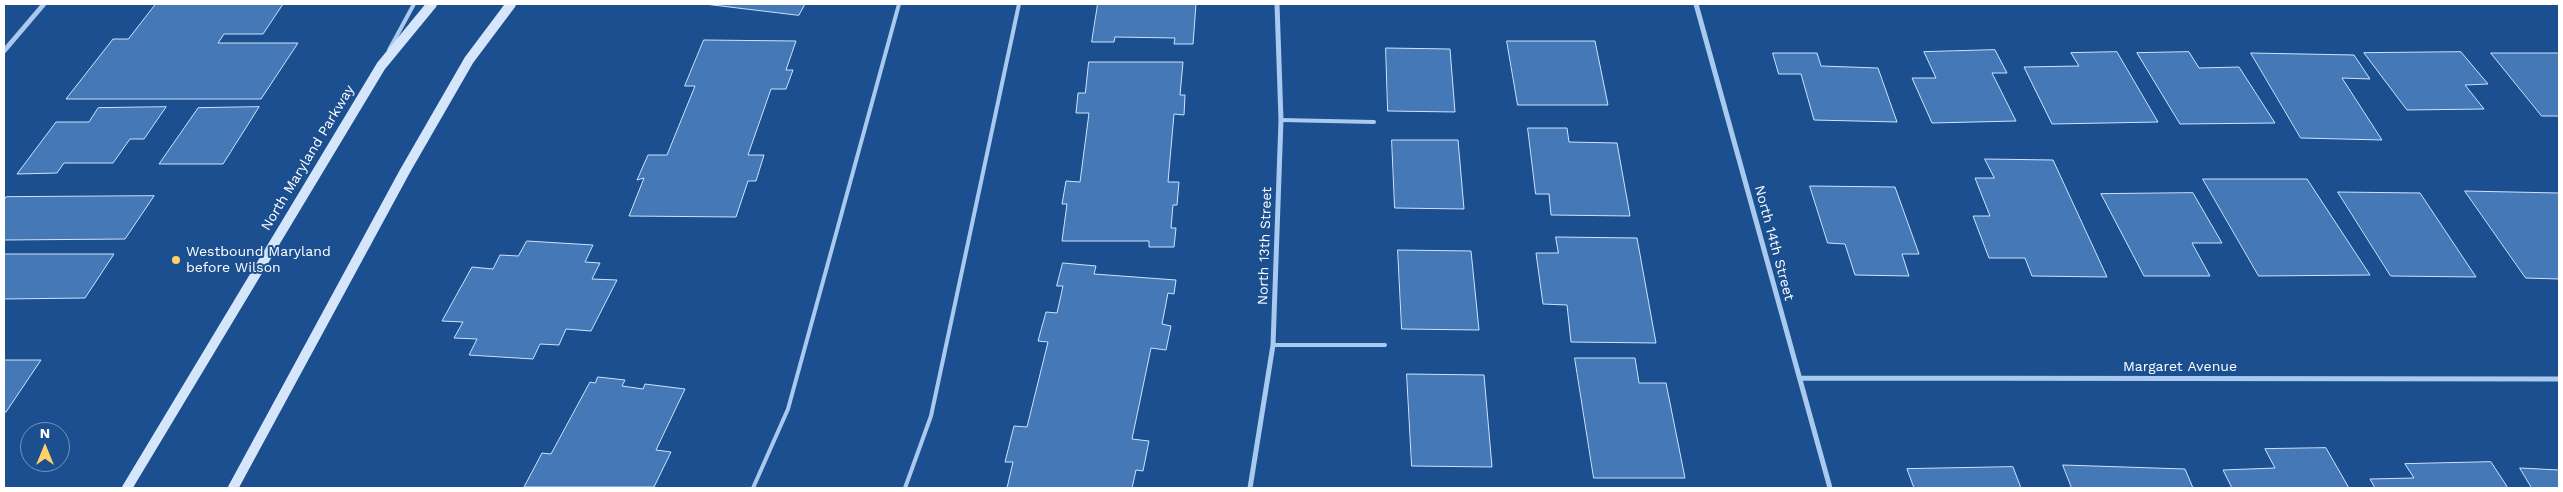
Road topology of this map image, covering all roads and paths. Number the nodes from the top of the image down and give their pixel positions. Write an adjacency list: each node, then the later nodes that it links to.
1 (44, 4): 9 (street)
2 (414, 4): 10 (lane)
3 (432, 4): 10 (main road, North Maryland Parkway)
4 (512, 4): 18 (main road)
5 (899, 4): 19 (lane)
6 (1019, 4): 20 (lane)
7 (1277, 4): 11 (street, North 13th Street)
8 (1696, 4): 15 (street, North 14th Street)
9 (4, 51)
10 (380, 66): 17 (main road, North Maryland Parkway)
11 (1281, 120): 12 (lane); 13 (street, North 13th Street)
12 (1374, 122)
13 (1273, 345): 14 (lane); 21 (street, North 13th Street)
14 (1385, 345)
15 (1800, 378): 16 (street, Margaret Avenue); 22 (street, North 14th Street)
16 (2559, 380)
17 (127, 488)
18 (233, 488)
19 (753, 488)
20 (905, 488)
21 (1250, 488)
22 (1830, 488)

